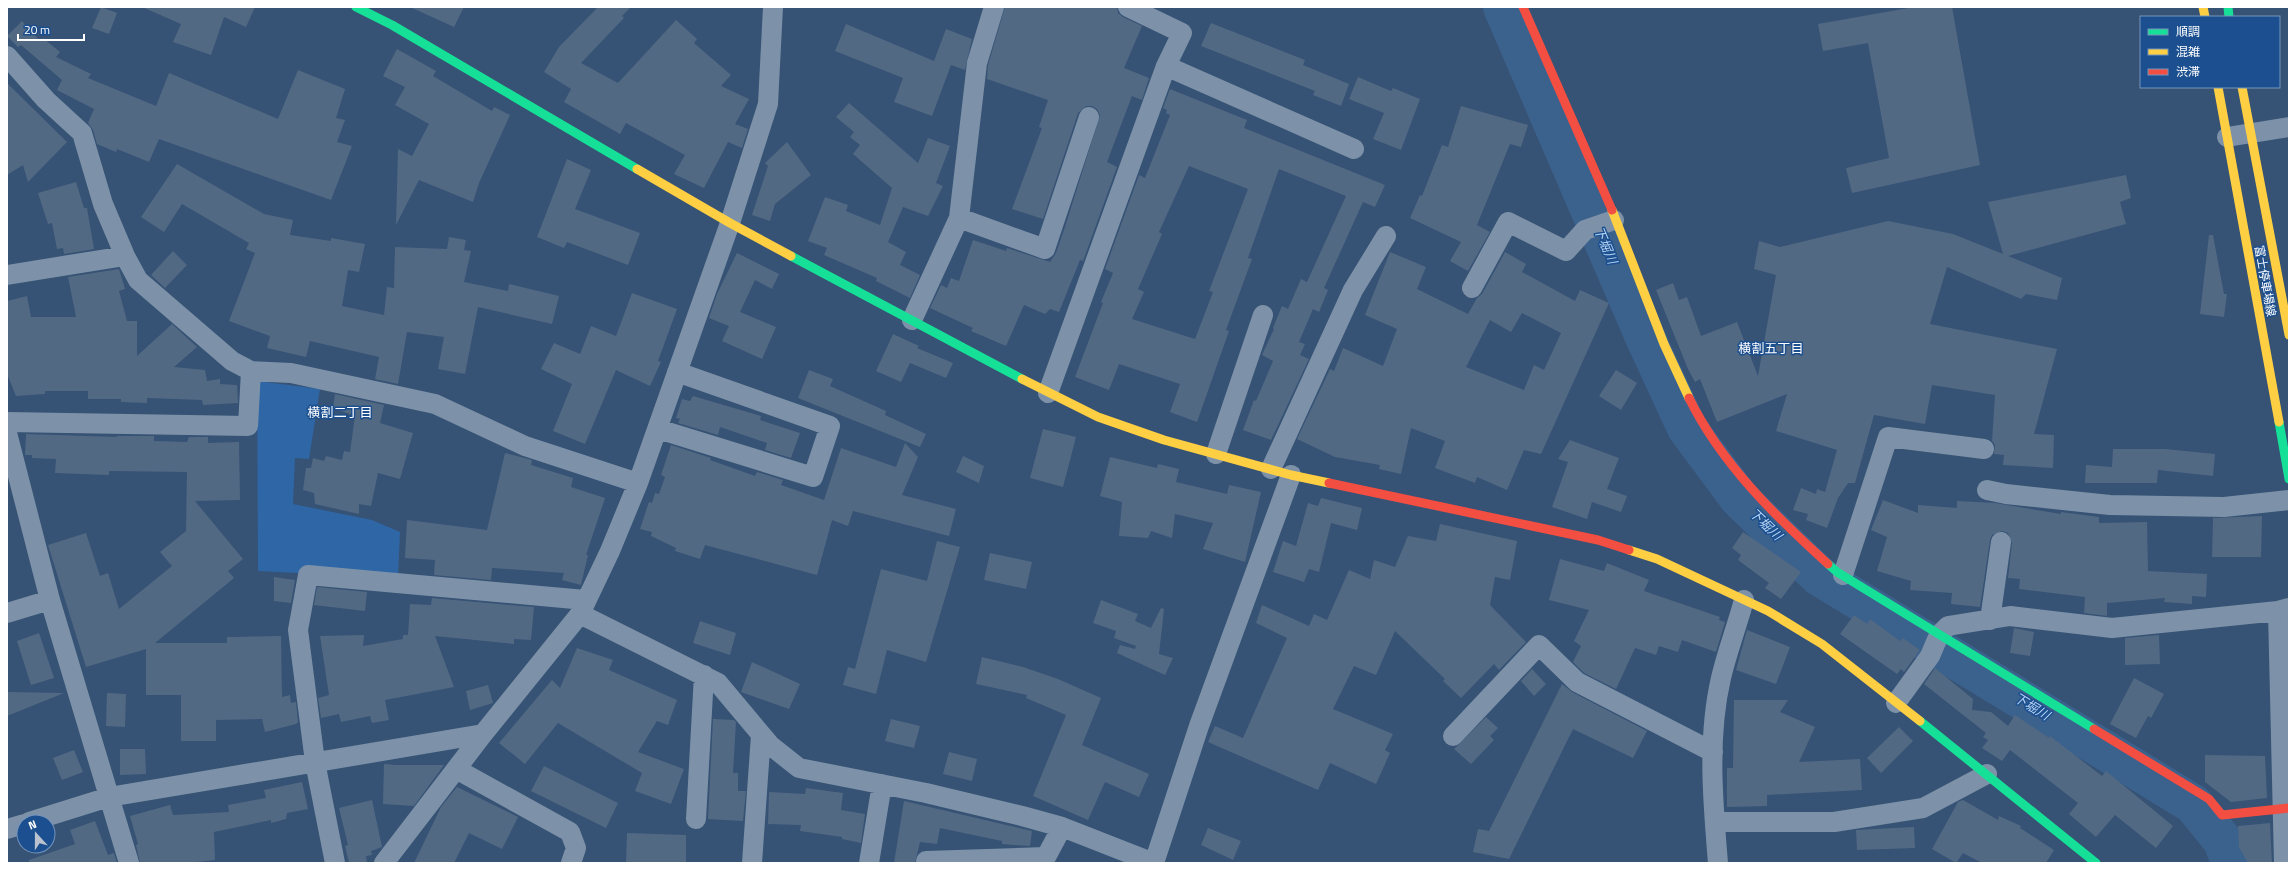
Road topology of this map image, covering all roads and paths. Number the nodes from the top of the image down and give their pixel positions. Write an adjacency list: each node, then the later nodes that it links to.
1 (356, 7): 17 (street)
2 (772, 7): 17 (street)
3 (994, 7): 15 (street)
4 (1128, 7): 7 (street)
5 (1523, 7): 16 (street)
6 (7, 56): 19 (street)
7 (1166, 66): 14 (street); 27 (street)
8 (2218, 88): 13 (street, 富士停車場線)
9 (2242, 88): 12 (street, 富士停車場線)
10 (1089, 117): 15 (street)
11 (2289, 126): 12 (street)
12 (2251, 133): 13 (street); 24 (street, 富士停車場線)
13 (2227, 137): 28 (street, 富士停車場線)
14 (1354, 149)
15 (959, 218): 23 (street)
16 (1615, 220): 21 (street); 41 (street)
17 (730, 223): 23 (street); 26 (street)
18 (1386, 236): 34 (street)
19 (124, 256): 20 (street); 25 (street)
20 (7, 275)
21 (1472, 288)
22 (1263, 315): 33 (street)
23 (912, 320): 27 (street)
24 (2289, 336)
25 (250, 371): 29 (street); 37 (street)
26 (677, 372): 30 (street); 30 (street)
27 (1048, 394): 33 (street)
28 (2284, 421): 36 (street, 富士停車場線)
29 (7, 422)
30 (658, 429): 37 (street)
31 (7, 433): 42 (street)
32 (1984, 450): 41 (street)
33 (1216, 454): 34 (street)
34 (1271, 469): 35 (street)
35 (1291, 475): 43 (street); 64 (street)
36 (2289, 478)
37 (638, 483): 44 (street)
38 (1987, 490): 39 (street)
39 (2289, 500)
40 (2001, 542): 47 (street)
41 (1843, 575): 48 (street)
42 (50, 600): 46 (street); 59 (street)
43 (1744, 600): 50 (street); 54 (street)
44 (583, 607): 49 (street); 51 (street); 55 (street)
45 (2283, 609): 47 (street); 60 (street)
46 (7, 613)
47 (1990, 620): 48 (street)
48 (1939, 635): 50 (street); 60 (street)
49 (704, 675): 52 (street); 62 (street)
50 (1896, 702): 57 (street)
51 (483, 734): 55 (street); 56 (street)
52 (761, 735): 58 (street); 70 (street)
53 (1453, 736): 54 (street)
54 (1713, 752): 63 (street)
55 (315, 762): 59 (street); 67 (street)
56 (456, 769): 68 (street); 69 (street)
57 (1987, 774): 63 (street); 73 (street)
58 (882, 784): 64 (street); 71 (street)
59 (109, 797): 61 (street); 66 (street)
60 (2286, 808): 74 (street)
61 (55, 814)
62 (696, 819)
63 (1715, 822): 72 (street)
64 (1062, 827): 65 (street)
65 (926, 861)
66 (129, 863)
67 (335, 863)
68 (384, 863)
69 (571, 863)
70 (752, 863)
71 (870, 863)
72 (1718, 863)
73 (2096, 863)
74 (2284, 863)

